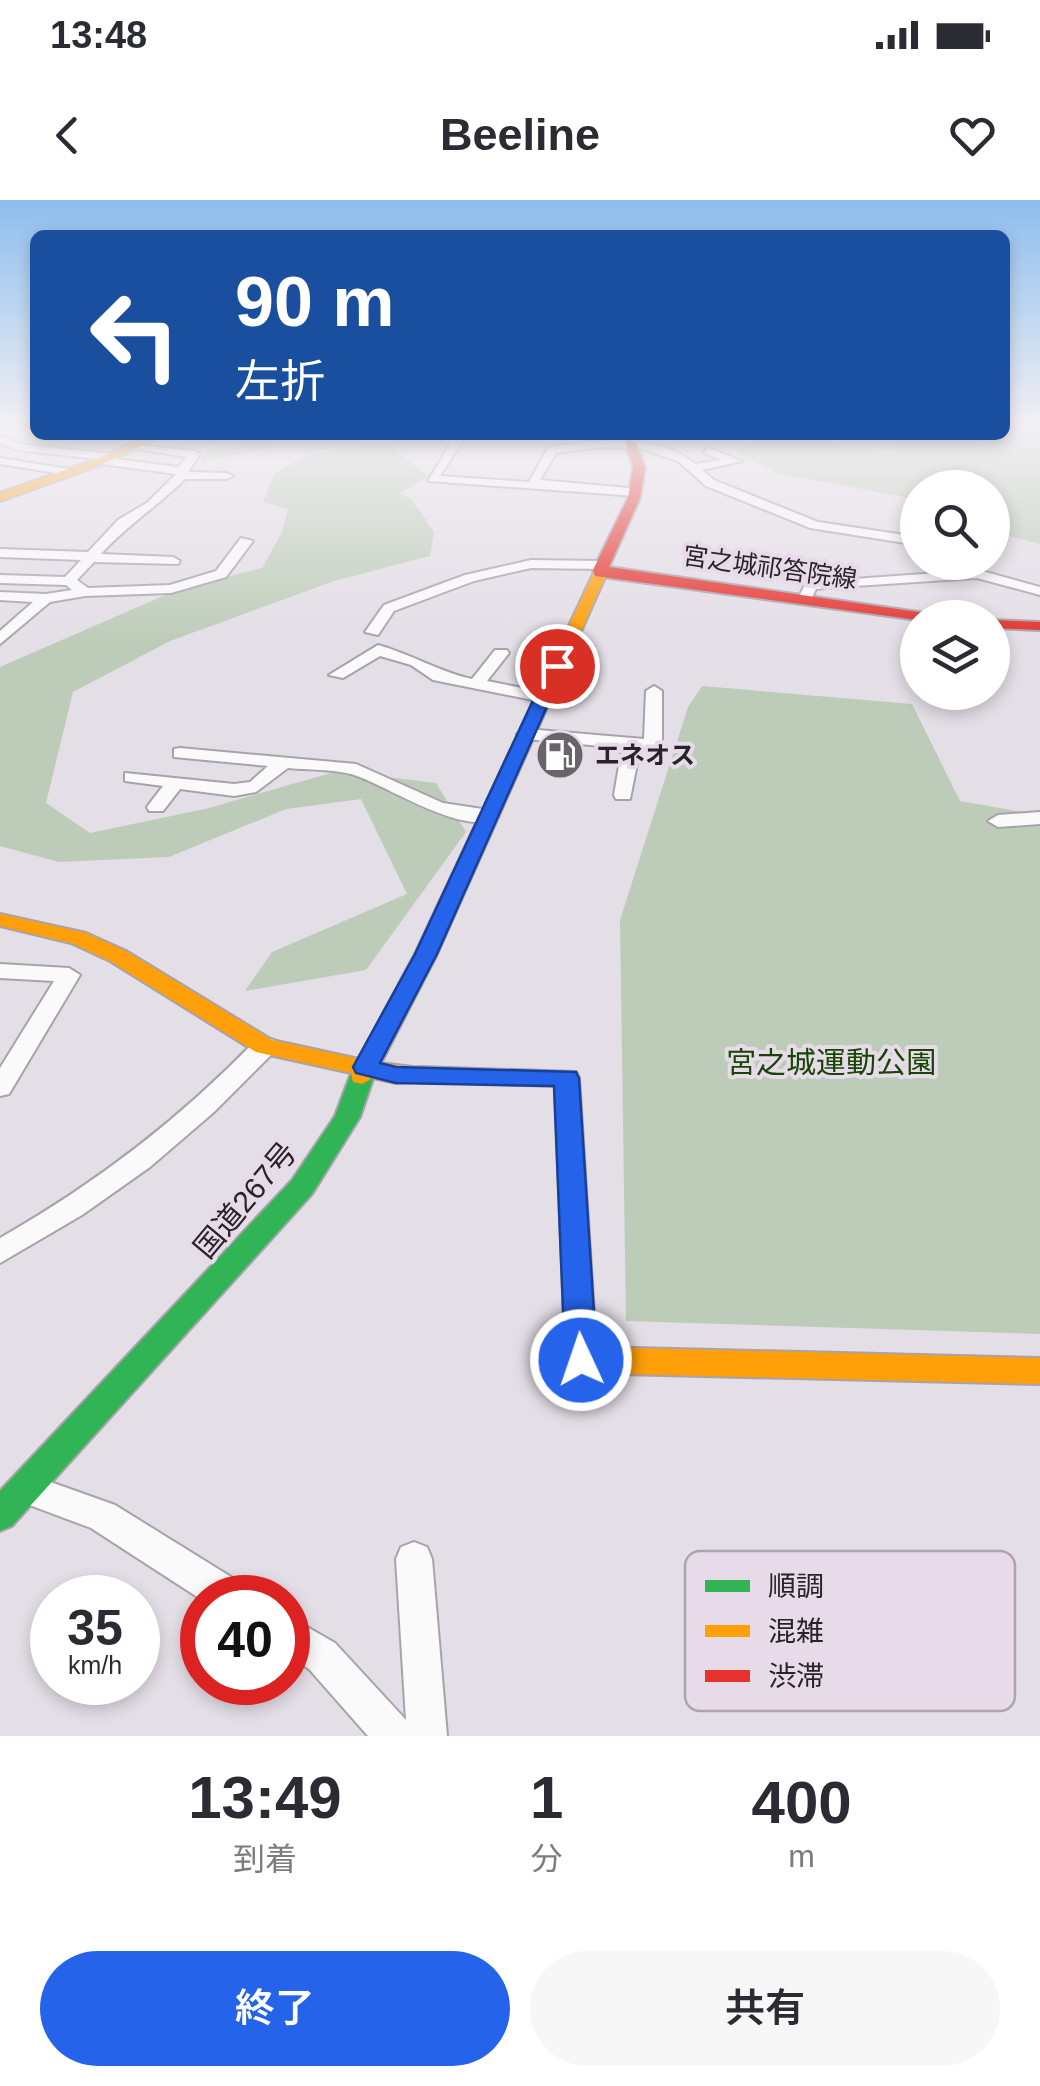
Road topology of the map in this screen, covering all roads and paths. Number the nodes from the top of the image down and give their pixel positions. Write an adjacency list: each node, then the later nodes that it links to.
1 (158, 499): 9 (street)
2 (633, 499): 11 (main road, 国道267号)
3 (751, 499): 4 (street)
4 (815, 525): 5 (street); 6 (street)
5 (800, 530)
6 (900, 538)
7 (246, 542): 17 (street)
8 (0, 553): 9 (street)
9 (94, 557): 10 (street); 15 (street)
10 (173, 561)
11 (601, 567): 20 (main road, 宮之城祁答院線); 26 (street); 32 (main road, 国道267号)
12 (900, 576): 20 (street)
13 (1010, 576): 16 (street)
14 (0, 578): 15 (street)
15 (69, 581): 17 (street)
16 (1039, 582)
17 (86, 592): 19 (street)
18 (0, 596): 19 (street)
19 (46, 598): 23 (street)
20 (804, 600): 22 (main road, 宮之城祁答院線)
21 (0, 614): 23 (street)
22 (900, 614)
23 (30, 615): 27 (street)
24 (1010, 625): 25 (main road)
25 (1040, 626)
26 (374, 632)
27 (0, 639)
28 (501, 652): 30 (street)
29 (337, 675): 30 (street)
30 (475, 686): 32 (street)
31 (654, 690): 34 (street)
32 (542, 697): 33 (main road, 国道267号)
33 (526, 734): 34 (street); 41 (main road, 国道267号)
34 (632, 744): 39 (street)
35 (180, 753): 36 (street)
36 (284, 762): 38 (street); 41 (street)
37 (131, 777): 38 (street)
38 (175, 782): 40 (street)
39 (623, 796)
40 (156, 807)
41 (489, 816): 47 (main road, 国道267号)
42 (1040, 818): 43 (street)
43 (998, 821)
44 (0, 920): 46 (main road)
45 (0, 971): 48 (street)
46 (265, 1046): 47 (main road); 49 (street)
47 (365, 1067): 50 (main road); 51 (main road, 国道267号)
48 (0, 1088)
49 (0, 1252)
50 (1040, 1371)
51 (26, 1488): 52 (main road, 国道267号); 54 (street)
52 (0, 1515)
53 (414, 1559): 57 (street)
54 (195, 1575)
55 (310, 1648): 56 (street)
56 (394, 1736)
57 (427, 1736)

